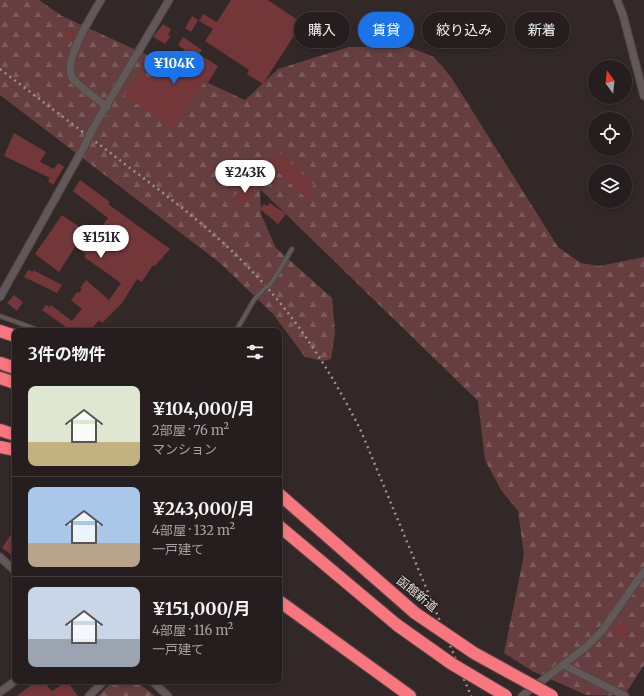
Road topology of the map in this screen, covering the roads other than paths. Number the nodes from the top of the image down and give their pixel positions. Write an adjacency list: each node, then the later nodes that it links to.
1 (101, 0): 5 (street)
2 (169, 0): 5 (street)
3 (617, 0): 4 (street)
4 (644, 96)
5 (107, 107): 7 (street, bridge)
6 (292, 249): 10 (lane, bridge)
7 (0, 297)
8 (0, 316): 9 (lane)
9 (33, 328)
10 (238, 328)
11 (0, 331): 12 (highway)
12 (12, 335)
13 (0, 363): 14 (highway)
14 (12, 367)
15 (0, 378): 16 (highway)
16 (12, 382)
17 (0, 430): 18 (highway)
18 (12, 434)
19 (0, 447): 20 (highway)
20 (12, 449)
21 (282, 497): 39 (highway, 函館新道, bridge)
22 (282, 529): 28 (highway)
23 (282, 536): 28 (highway)
24 (0, 557): 25 (street)
25 (12, 568)
26 (644, 571): 29 (street)
27 (282, 603): 36 (highway)
28 (397, 626): 37 (highway, bridge)
29 (564, 665): 38 (street); 40 (street)
30 (12, 683): 33 (street)
31 (101, 684): 34 (street)
32 (155, 684): 35 (street)
33 (0, 692)
34 (89, 696)
35 (168, 696)
36 (410, 696)
37 (506, 696)
38 (522, 696)
39 (552, 696)
40 (625, 696)

